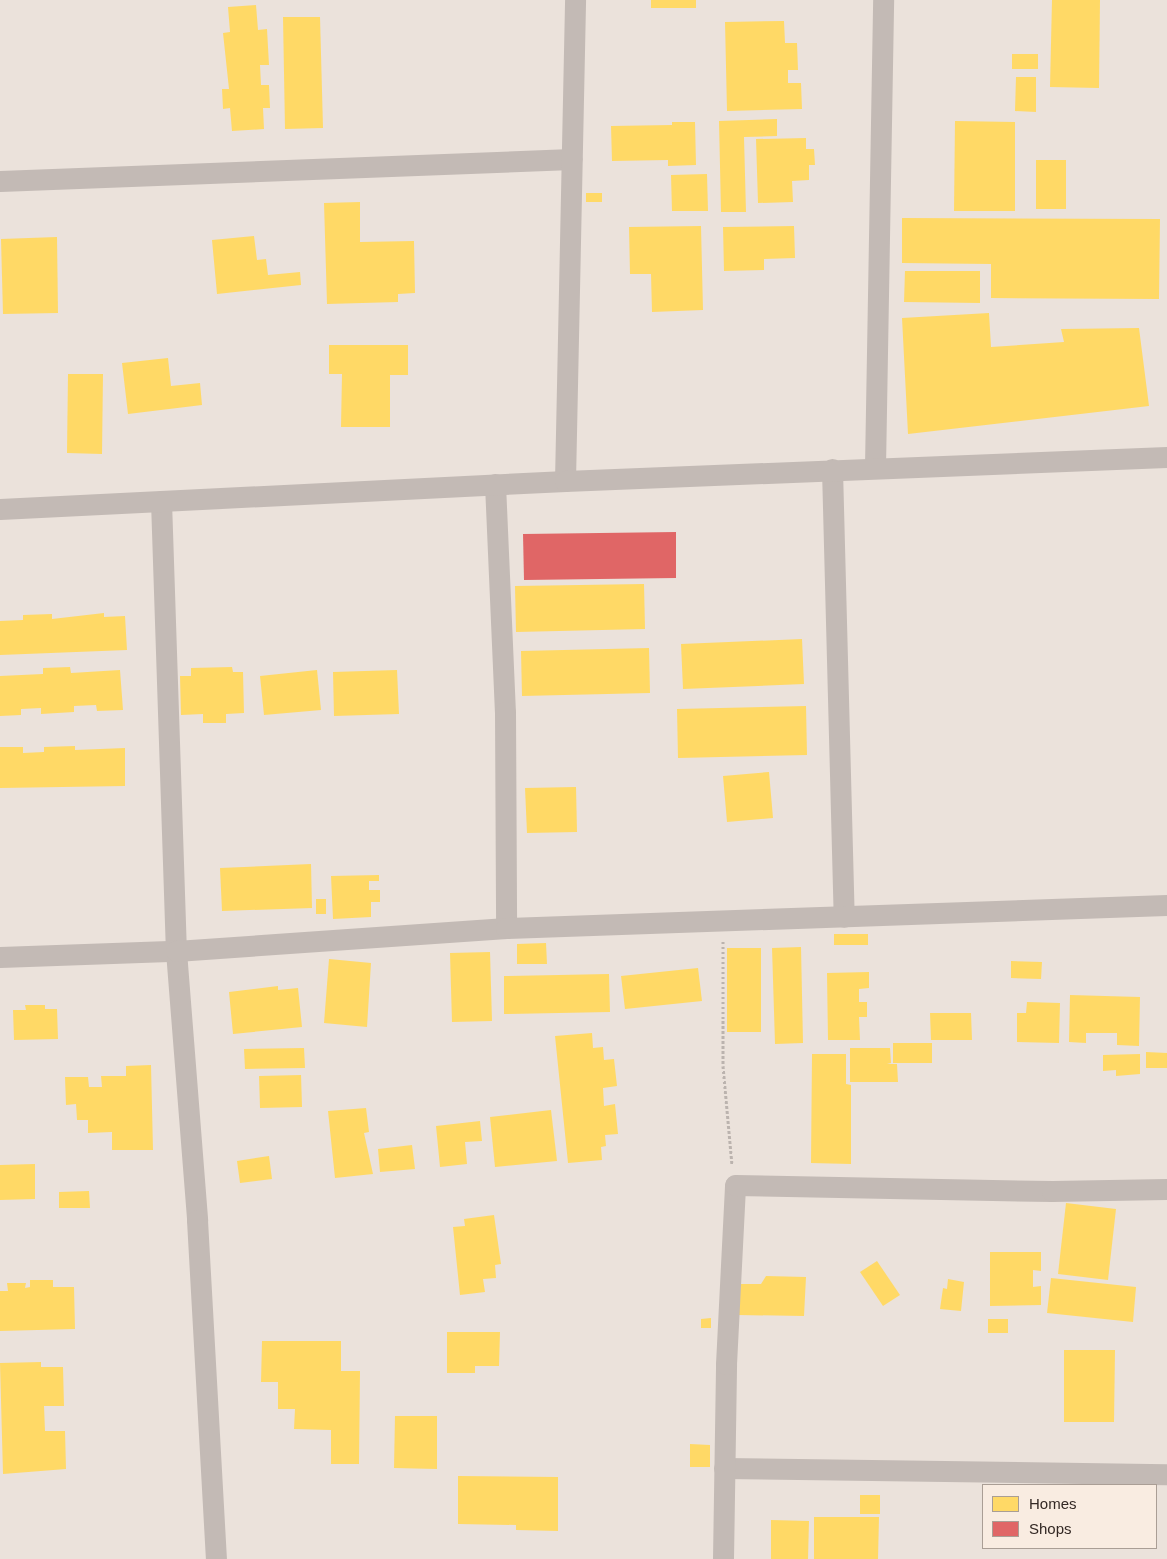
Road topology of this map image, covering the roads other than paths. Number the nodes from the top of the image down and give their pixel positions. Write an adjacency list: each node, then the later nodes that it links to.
1 (575, 0): 3 (street)
2 (884, 0): 6 (street)
3 (572, 159): 4 (street); 8 (street)
4 (0, 181)
5 (1167, 457): 6 (street)
6 (875, 467): 7 (street)
7 (832, 469): 8 (street); 13 (street)
8 (565, 481): 9 (street)
9 (495, 484): 10 (street); 14 (street)
10 (161, 501): 11 (street); 15 (street)
11 (0, 510)
12 (1167, 905): 13 (street)
13 (844, 917): 14 (street)
14 (506, 928): 15 (street)
15 (176, 951): 16 (street); 20 (street)
16 (0, 957)
17 (1167, 1189): 18 (street)
18 (724, 1468): 19 (street); 21 (street)
19 (1167, 1474)
20 (216, 1559)
21 (723, 1559)

